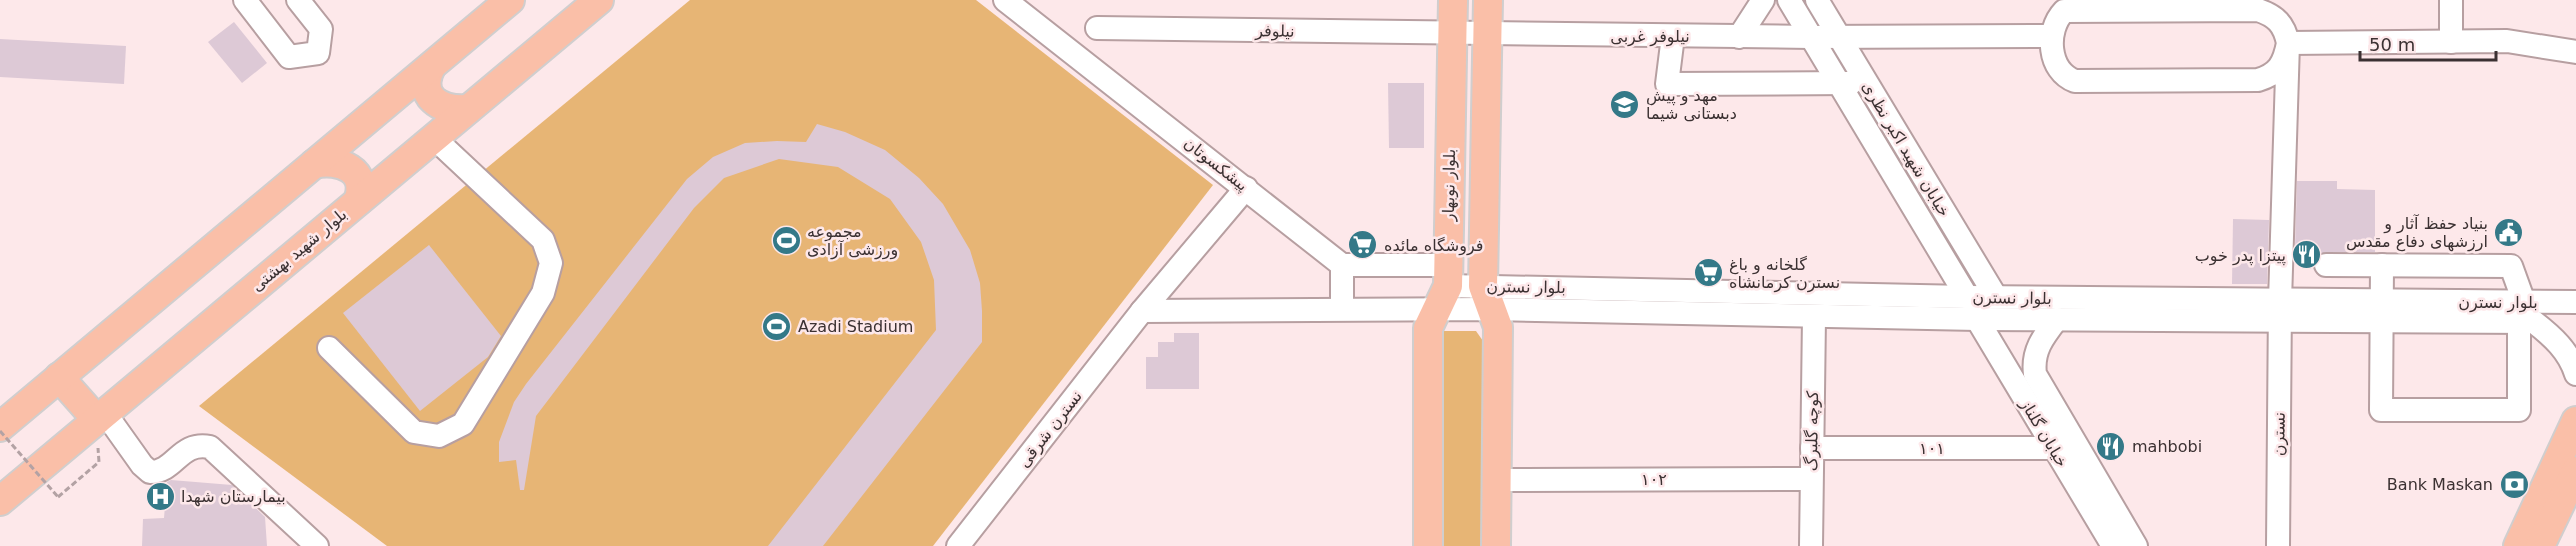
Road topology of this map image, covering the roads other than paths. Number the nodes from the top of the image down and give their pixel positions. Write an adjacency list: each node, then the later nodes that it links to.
1 (245, 0): 2 (street)
2 (298, 0)
3 (510, 0): 24 (main road)
4 (598, 0): 27 (main road, بلوار شهید بهشتی)
5 (1005, 0): 30 (street, پیشکسوتان)
6 (1453, 0): 15 (main road, بلوار نوبهار)
7 (1488, 0): 16 (main road)
8 (1763, 0): 18 (street)
9 (1789, 0): 19 (street, خیابان شهید اکبر نظری)
10 (1816, 0): 20 (street, خیابان شهید اکبر نظری)
11 (2451, 0): 21 (street)
12 (2258, 5): 13 (street, نیلوفر غربی); 22 (street)
13 (2055, 18): 20 (street, نیلوفر غربی); 22 (street)
14 (1097, 28): 15 (street, نیلوفر)
15 (1452, 34): 16 (street, نیلوفر); 35 (main road, بلوار نوبهار)
16 (1488, 34): 17 (street, نیلوفر غربی); 36 (main road)
17 (1673, 36): 18 (street, نیلوفر غربی); 26 (street)
18 (1738, 36): 19 (street, نیلوفر غربی)
19 (1811, 37): 20 (street, نیلوفر غربی); 26 (street, خیابان شهید اکبر نظری)
20 (1839, 37): 25 (street, خیابان شهید اکبر نظری)
21 (2451, 42): 22 (street); 23 (street)
22 (2288, 43): 42 (street, نسترن)
23 (2576, 52)
24 (430, 67): 27 (main road); 29 (main road)
25 (1866, 82): 26 (street); 38 (street, خیابان شهید اکبر نظری)
26 (1839, 84): 37 (street, خیابان شهید اکبر نظری)
27 (468, 109): 28 (main road, بلوار شهید بهشتی)
28 (434, 138): 31 (main road, بلوار شهید بهشتی); 48 (street)
29 (314, 164): 31 (main road); 50 (main road)
30 (1246, 188): 32 (street, پیشکسوتان); 41 (street, نسترن شرقی)
31 (358, 201): 51 (main road, بلوار شهید بهشتی)
32 (1342, 265): 35 (street); 40 (street)
33 (2326, 265): 34 (street)
34 (2382, 265): 43 (street); 44 (street)
35 (1444, 287): 36 (street, بلوار نسترن); 40 (street); 62 (main road, بلوار نوبهار)
36 (1487, 297): 37 (street, بلوار نسترن); 45 (street, بلوار نسترن); 58 (main road)
37 (1967, 297): 38 (street, بلوار نسترن)
38 (1996, 297): 42 (street, بلوار نسترن)
39 (2576, 303): 44 (street, بلوار نسترن)
40 (1342, 308): 41 (street)
41 (1142, 311): 61 (street, نسترن شرقی)
42 (2281, 311): 43 (street, بلوار نسترن); 47 (street, بلوار نسترن); 67 (street, نسترن)
43 (2382, 311): 44 (street, بلوار نسترن); 44 (street)
44 (2525, 315): 49 (street)
45 (1814, 317): 46 (street, بلوار نسترن); 54 (street, کوچه گلبرگ)
46 (1977, 319): 47 (street, بلوار نسترن); 55 (street, خیابان گلناز)
47 (2057, 319): 66 (street, خیابان گلناز)
48 (329, 348)
49 (2576, 374)
50 (59, 377): 51 (main road); 53 (main road)
51 (101, 416): 59 (main road, بلوار شهید بهشتی); 60 (street)
52 (2576, 421): 68 (main road)
53 (0, 429)
54 (1812, 448): 55 (street, ۱۰۱); 57 (street, کوچه گلبرگ)
55 (2053, 448): 65 (street, خیابان گلناز)
56 (2576, 471): 69 (main road)
57 (1811, 479): 58 (street, ۱۰۲); 64 (street, کوچه گلبرگ)
58 (1497, 480): 63 (main road)
59 (0, 501)
60 (317, 546)
61 (958, 546)
62 (1428, 546)
63 (1496, 546)
64 (1811, 546)
65 (2113, 546)
66 (2136, 546)
67 (2278, 546)
68 (2518, 546)
69 (2540, 546)

